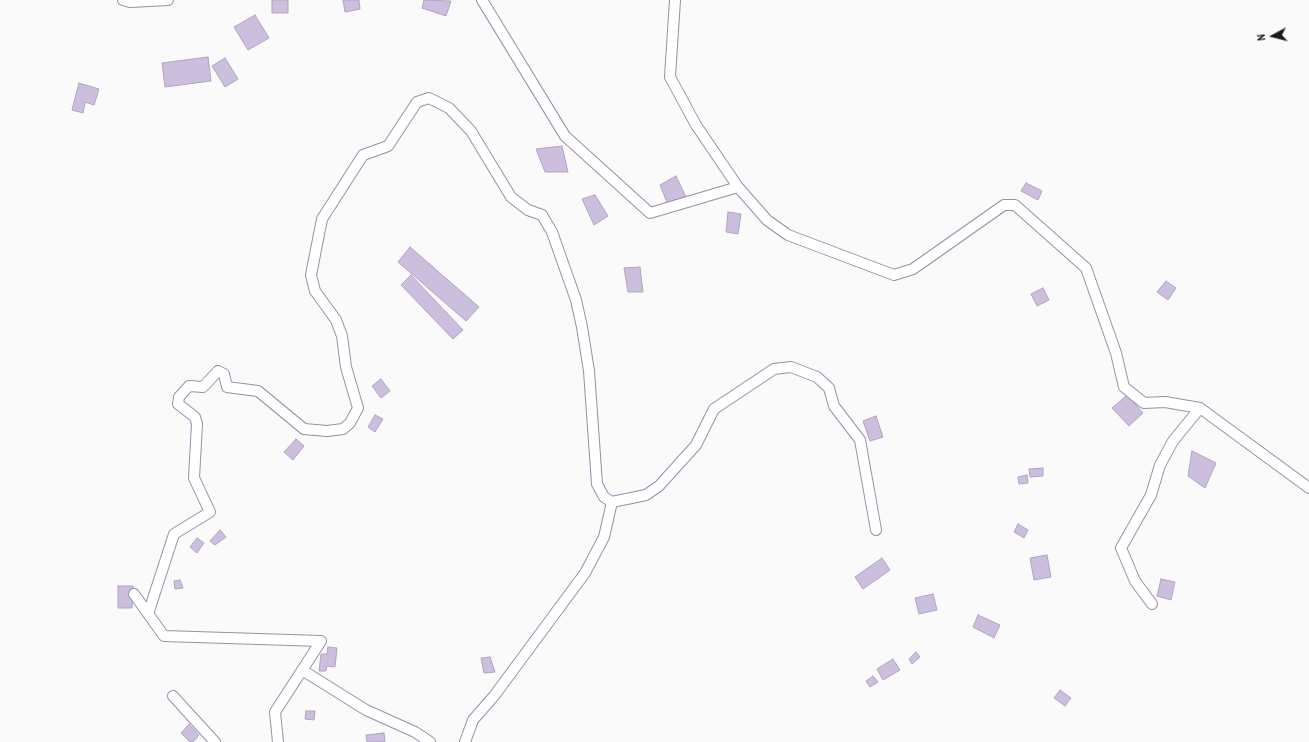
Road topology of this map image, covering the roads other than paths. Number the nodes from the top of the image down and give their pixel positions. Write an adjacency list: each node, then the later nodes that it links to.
1 (123, 0): 2 (street)
2 (168, 0)
3 (482, 0): 5 (street)
4 (675, 0): 5 (street)
5 (738, 187): 6 (street)
6 (1200, 408): 7 (street); 11 (street)
7 (1309, 488)
8 (612, 502): 9 (street); 12 (street); 18 (street)
9 (876, 530)
10 (134, 594): 12 (street)
11 (1152, 604)
12 (148, 614): 13 (street)
13 (302, 670): 16 (street); 17 (street)
14 (173, 696): 15 (street)
15 (215, 742)
16 (278, 742)
17 (430, 742)
18 (465, 742)

